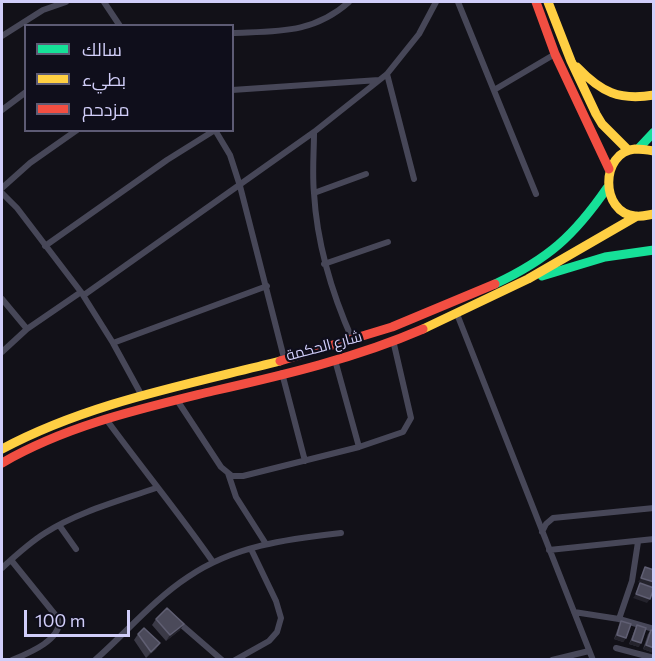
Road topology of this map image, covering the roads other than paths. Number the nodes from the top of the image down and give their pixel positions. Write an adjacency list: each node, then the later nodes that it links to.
1 (66, 2): 10 (street)
2 (104, 2): 8 (street)
3 (349, 2): 9 (street)
4 (436, 2): 13 (street)
5 (458, 2): 16 (street)
6 (536, 2): 11 (street)
7 (548, 2): 12 (street)
8 (119, 24)
9 (234, 33)
10 (2, 36)
11 (555, 54): 16 (street); 28 (street)
12 (571, 61): 18 (street); 26 (street)
13 (387, 74): 14 (street); 30 (street)
14 (380, 80): 15 (street); 23 (street)
15 (234, 90)
16 (494, 90): 36 (street)
17 (24, 94): 19 (street)
18 (654, 95)
19 (2, 110)
20 (74, 132): 32 (street)
21 (212, 132): 40 (street)
22 (216, 132): 31 (street)
23 (314, 132): 31 (street); 35 (street)
24 (654, 132): 25 (street)
25 (639, 148): 26 (street); 27 (street)
26 (628, 150): 28 (street)
27 (654, 151)
28 (609, 169): 33 (street)
29 (366, 174): 35 (street)
30 (414, 179)
31 (240, 186): 44 (street); 45 (street)
32 (2, 188)
33 (607, 188): 38 (street); 50 (street, شارع الحكمة)
34 (2, 193): 40 (street)
35 (314, 193): 42 (street)
36 (536, 194)
37 (654, 214): 38 (street)
38 (637, 216): 43 (street, شارع الحكمة)
39 (388, 242): 42 (street)
40 (45, 246): 45 (street)
41 (654, 250): 43 (street)
42 (324, 264): 50 (street)
43 (525, 282): 47 (street, شارع الحكمة)
44 (267, 286): 51 (street); 53 (street)
45 (82, 294): 48 (street); 51 (street)
46 (2, 299): 48 (street)
47 (457, 314): 49 (street, شارع الحكمة); 67 (street)
48 (27, 329): 52 (street)
49 (393, 340): 54 (street, شارع الحكمة); 59 (street)
50 (353, 341): 53 (street, شارع الحكمة)
51 (113, 343): 56 (street)
52 (2, 352)
53 (284, 358): 56 (street, شارع الحكمة)
54 (334, 360): 55 (street, شارع الحكمة); 59 (street)
55 (282, 373): 57 (street, شارع الحكمة); 61 (street)
56 (142, 396): 60 (street, شارع الحكمة)
57 (177, 400): 58 (street, شارع الحكمة); 63 (street)
58 (106, 419): 62 (street, شارع الحكمة); 64 (street)
59 (359, 447): 61 (street)
60 (2, 449)
61 (305, 461): 63 (street)
62 (2, 463)
63 (228, 473): 71 (street)
64 (156, 488): 66 (street); 76 (street)
65 (654, 508): 67 (street)
66 (59, 525): 72 (street); 75 (street)
67 (542, 532): 74 (street)
68 (341, 533): 71 (street)
69 (654, 539): 70 (street)
70 (638, 542): 74 (street); 82 (street)
71 (266, 544): 73 (street)
72 (76, 549)
73 (251, 549): 76 (street); 90 (street)
74 (549, 550): 80 (street)
75 (11, 560): 77 (street); 88 (street)
76 (213, 562): 78 (street)
77 (2, 568)
78 (156, 603): 79 (street); 86 (street)
79 (165, 610)
80 (574, 612): 82 (street); 85 (street)
81 (173, 617): 89 (street)
82 (619, 619): 83 (street)
83 (654, 629)
84 (616, 648): 87 (street)
85 (589, 651): 91 (street); 92 (street)
86 (99, 658)
87 (654, 658)
88 (12, 660)
89 (222, 660)
90 (235, 660)
91 (552, 660)
92 (592, 660)

